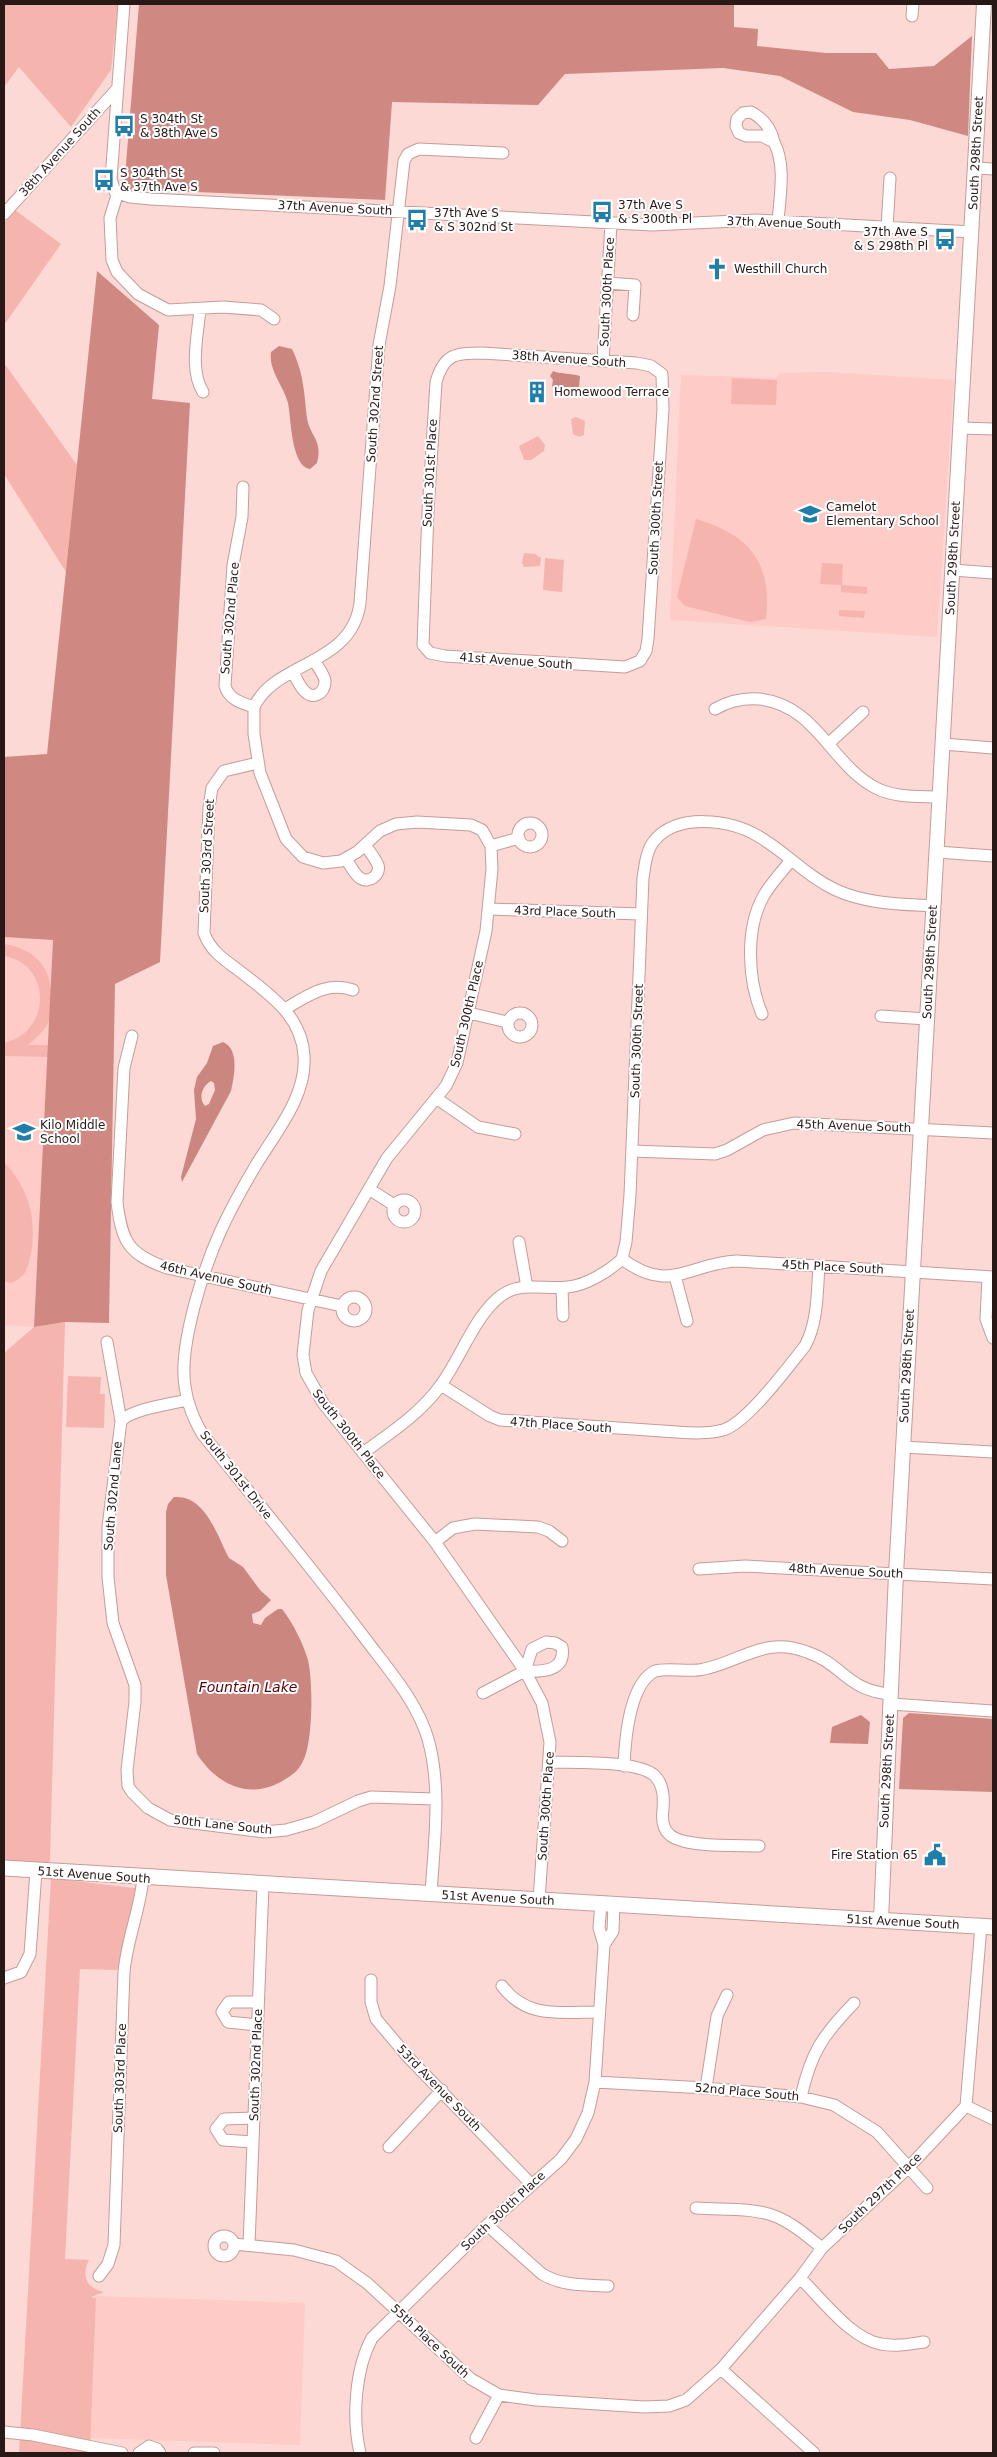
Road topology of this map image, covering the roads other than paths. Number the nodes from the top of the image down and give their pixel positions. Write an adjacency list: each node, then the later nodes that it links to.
1 (124, 4): 5 (street)
2 (913, 4): 4 (street)
3 (984, 4): 8 (street, South 298th Street)
4 (912, 16)
5 (117, 89): 11 (street); 13 (street, 38th Avenue South)
6 (774, 142): 14 (street)
7 (503, 153): 12 (street, South 302nd Street)
8 (976, 168): 9 (street); 17 (street, South 298th Street)
9 (993, 169)
10 (890, 178): 16 (street)
11 (118, 192): 12 (street, 37th Avenue South); 19 (street)
12 (398, 210): 15 (street, 37th Avenue South); 32 (street, South 302nd Street)
13 (4, 214)
14 (778, 221): 15 (street, 37th Avenue South); 16 (street, 37th Avenue South)
15 (611, 223): 18 (street, South 300th Place)
16 (887, 228): 17 (street, 37th Avenue South)
17 (972, 232): 26 (street, South 298th Street)
18 (607, 284): 20 (street); 23 (street, South 300th Place)
19 (200, 309): 21 (street); 25 (street)
20 (633, 315)
21 (274, 319)
22 (482, 354): 23 (street, 38th Avenue South); 31 (street, South 301st Place)
23 (603, 361): 24 (street, 38th Avenue South)
24 (656, 368): 33 (street, South 300th Street)
25 (203, 392)
26 (961, 428): 27 (street); 29 (street, South 298th Street)
27 (993, 430)
28 (243, 487): 35 (street, South 302nd Place)
29 (952, 570): 30 (street); 39 (street, South 298th Street)
30 (993, 573)
31 (422, 625): 33 (street, 41st Avenue South)
32 (314, 660): 34 (street); 34 (street)
33 (633, 665)
34 (293, 672): 35 (street)
35 (254, 707): 41 (street)
36 (715, 709): 38 (street)
37 (863, 712): 38 (street)
38 (828, 744): 42 (street)
39 (943, 744): 40 (street); 42 (street, South 298th Street)
40 (993, 748)
41 (258, 762): 48 (street); 54 (street, South 303rd Street)
42 (940, 797): 46 (street, South 298th Street)
43 (519, 838): 45 (street)
44 (364, 845): 45 (street); 48 (street); 48 (street)
45 (491, 846): 51 (street, South 300th Place)
46 (937, 852): 47 (street); 50 (street, South 298th Street)
47 (993, 856)
48 (346, 859)
49 (791, 860): 50 (street); 52 (street, South 300th Street); 56 (street)
50 (934, 906): 58 (street, South 298th Street)
51 (489, 909): 52 (street, 43rd Place South); 55 (street, South 300th Place)
52 (642, 914): 65 (street, South 300th Street)
53 (353, 990): 54 (street)
54 (285, 1010): 73 (street, South 301st Drive)
55 (469, 1013): 59 (street); 61 (street, South 300th Place)
56 (762, 1014)
57 (881, 1016): 58 (street)
58 (927, 1019): 62 (street, South 298th Street)
59 (508, 1022)
60 (132, 1036): 73 (street, 46th Avenue South)
61 (436, 1098): 64 (street); 66 (street, South 300th Place)
62 (921, 1128): 63 (street, 45th Avenue South); 65 (street, 45th Avenue South); 71 (street, South 298th Street)
63 (993, 1133)
64 (515, 1134)
65 (632, 1151): 69 (street, South 300th Street)
66 (369, 1189): 67 (street); 77 (street, South 300th Place)
67 (394, 1205)
68 (519, 1242): 75 (street)
69 (622, 1259): 72 (street, 45th Place South); 76 (street)
70 (819, 1266): 71 (street, 45th Place South); 72 (street, 45th Place South); 83 (street, 47th Place South)
71 (913, 1271): 74 (street, 45th Place South); 86 (street, South 298th Street)
72 (675, 1276): 80 (street)
73 (202, 1277): 77 (street, 46th Avenue South); 84 (street, South 301st Drive)
74 (990, 1277): 81 (street)
75 (527, 1287): 76 (street); 83 (street)
76 (562, 1288): 79 (street)
77 (311, 1300): 78 (street, 46th Avenue South); 88 (street, South 300th Place)
78 (342, 1306)
79 (563, 1316)
80 (687, 1321)
81 (993, 1338)
82 (107, 1342): 85 (street, South 302nd Lane)
83 (441, 1385): 88 (street)
84 (187, 1400): 85 (street); 101 (street, South 301st Drive)
85 (121, 1421): 95 (street, South 302nd Lane)
86 (903, 1447): 87 (street); 92 (street, South 298th Street)
87 (993, 1452)
88 (363, 1453): 90 (street, South 300th Place)
89 (562, 1540): 90 (street)
90 (434, 1542): 94 (street, South 300th Place)
91 (699, 1569): 92 (street, 48th Avenue South)
92 (896, 1574): 93 (street, 48th Avenue South); 97 (street, South 298th Street)
93 (993, 1579)
94 (525, 1671): 96 (street); 99 (street, South 300th Place)
95 (133, 1676): 101 (street, 50th Lane South)
96 (483, 1693)
97 (891, 1699): 98 (street); 100 (street); 110 (street, South 298th Street)
98 (993, 1711)
99 (550, 1762): 100 (street); 108 (street, South 300th Place)
100 (624, 1766): 102 (street)
101 (435, 1799): 107 (street, South 301st Drive)
102 (759, 1846)
103 (4, 1868): 104 (main road, 51st Avenue South)
104 (36, 1871): 105 (main road, 51st Avenue South); 112 (street)
105 (142, 1878): 106 (main road, 51st Avenue South); 137 (street, South 303rd Place)
106 (263, 1885): 107 (main road, 51st Avenue South); 116 (street, South 302nd Place)
107 (431, 1894): 108 (main road, 51st Avenue South)
108 (539, 1900): 109 (main road, 51st Avenue South)
109 (608, 1904): 110 (main road, 51st Avenue South); 118 (street, South 300th Place)
110 (881, 1920): 111 (main road, 51st Avenue South)
111 (987, 1927): 124 (street)
112 (4, 1978)
113 (371, 1980): 122 (street, 53rd Avenue South)
114 (502, 1986): 118 (street)
115 (727, 1995): 121 (street)
116 (258, 2002): 119 (street, South 302nd Place); 119 (street)
117 (854, 2003): 123 (street)
118 (598, 2012): 120 (street, South 300th Place)
119 (257, 2025): 125 (street, South 302nd Place)
120 (595, 2082): 121 (street, 52nd Place South); 130 (street, South 300th Place)
121 (706, 2088): 123 (street, 52nd Place South)
122 (442, 2090): 128 (street); 130 (street, 53rd Avenue South)
123 (801, 2096): 129 (street, 52nd Place South)
124 (966, 2106): 126 (street); 129 (street, South 297th Place)
125 (254, 2118): 127 (street, South 302nd Place); 127 (street)
126 (993, 2119)
127 (253, 2142): 135 (street, South 302nd Place)
128 (389, 2147)
129 (908, 2168): 131 (street, 52nd Place South); 136 (street, South 297th Place)
130 (531, 2184): 133 (street, South 300th Place)
131 (927, 2188)
132 (696, 2208): 136 (street)
133 (486, 2225): 139 (street); 140 (street, South 300th Place)
134 (234, 2244): 135 (street, 55th Place South)
135 (249, 2245): 140 (street, 55th Place South)
136 (822, 2248): 138 (street, South 297th Place)
137 (99, 2276)
138 (800, 2278): 141 (street); 142 (street, South 297th Place)
139 (608, 2286)
140 (398, 2312): 143 (street, 55th Place South); 153 (street, South 300th Place)
141 (924, 2342)
142 (721, 2369): 144 (street, South 297th Place); 154 (street)
143 (499, 2395): 144 (street, 55th Place South); 146 (street)
144 (669, 2406)
145 (4, 2432): 149 (street)
146 (476, 2438)
147 (140, 2451): 148 (street); 150 (street)
148 (162, 2452)
149 (122, 2453)
150 (129, 2453)
151 (194, 2453): 152 (street)
152 (214, 2453)
153 (360, 2453)
154 (814, 2453)

